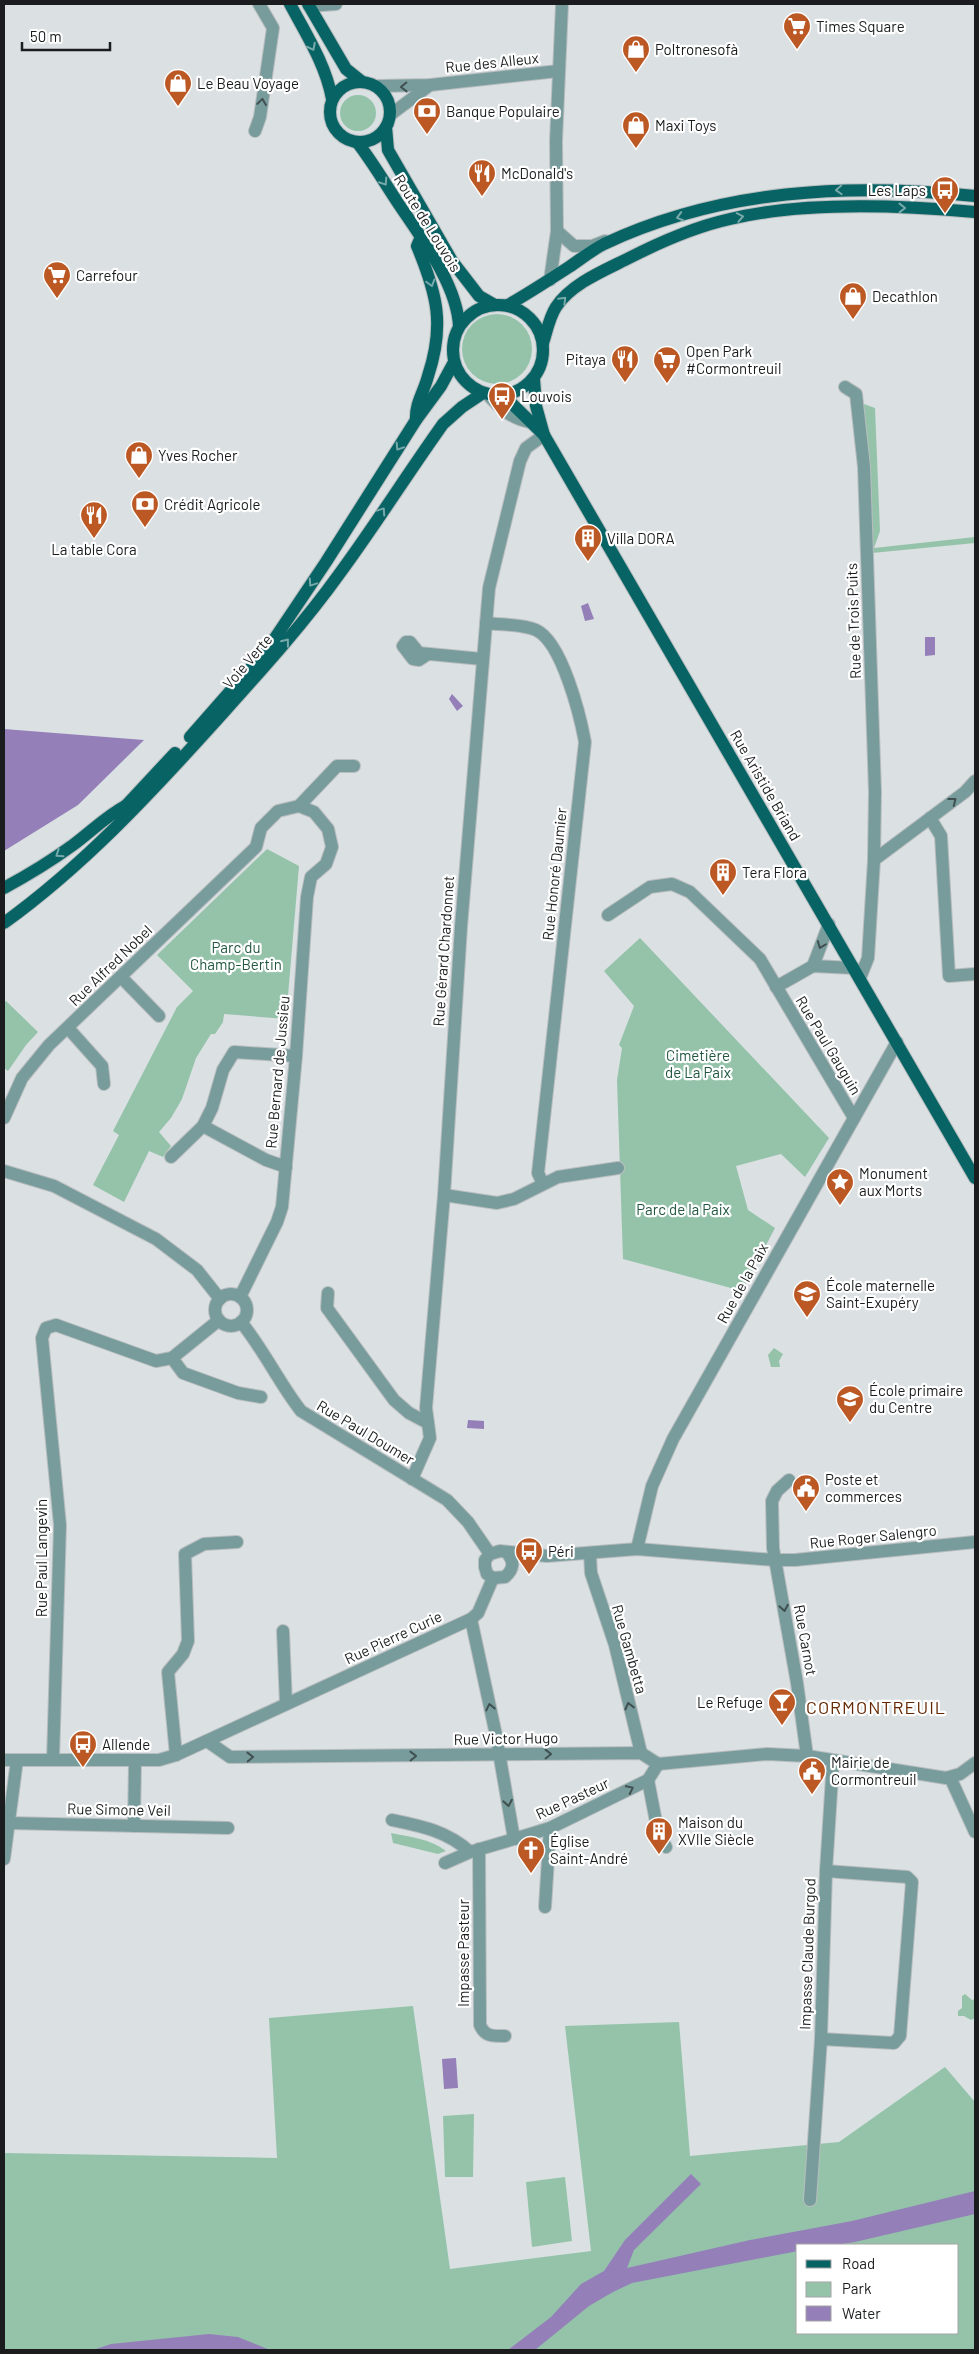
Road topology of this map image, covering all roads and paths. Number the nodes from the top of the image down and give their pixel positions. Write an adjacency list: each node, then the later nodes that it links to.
1 (259, 4): 12 (street, one-way to 1)
2 (290, 4): 10 (main road, one-way to 10)
3 (336, 4): 5 (street)
4 (562, 4): 6 (street)
5 (309, 5): 7 (main road)
6 (558, 71): 8 (street, Rue des Alleux); 17 (street)
7 (361, 81): 9 (main road); 10 (main road)
8 (430, 85): 9 (street, Rue des Alleux, one-way to 9); 11 (street, Rue des Alleux)
9 (376, 86): 11 (main road)
10 (332, 99): 13 (main road)
11 (388, 121): 13 (main road); 20 (main road, Route de Louvois)
12 (255, 132)
13 (357, 142): 18 (main road, Route de Louvois, one-way to 18)
14 (975, 196): 16 (main road, one-way to 16)
15 (975, 212): 23 (main road, one-way to 15)
16 (653, 224): 17 (street); 19 (main road)
17 (557, 231): 19 (street)
18 (420, 237): 22 (main road, Route de Louvois); 29 (main road, one-way to 29)
19 (550, 280): 21 (main road)
20 (493, 304): 21 (main road); 22 (main road)
21 (508, 305): 23 (main road)
22 (459, 326): 24 (main road)
23 (544, 343): 25 (main road)
24 (454, 362): 27 (main road); 29 (main road, Voie Verte)
25 (534, 379): 28 (main road); 31 (main road, Rue Aristide Briand)
26 (845, 387): 40 (street, Rue de Trois Puits)
27 (485, 394): 28 (main road); 30 (street); 43 (main road, Voie Verte, one-way to 27)
28 (503, 395): 30 (main road, Rue Aristide Briand)
29 (416, 420): 37 (main road, Voie Verte, one-way to 37)
30 (529, 422): 31 (main road, Rue Aristide Briand)
31 (544, 435): 32 (street, Rue Gérard Chardonnet); 44 (main road, Rue Aristide Briand)
32 (486, 623): 34 (street, Rue Gérard Chardonnet); 64 (street, Rue Honoré Daumier)
33 (428, 654): 34 (street)
34 (482, 659): 65 (street, Rue Gérard Chardonnet)
35 (354, 766): 38 (street)
36 (975, 781): 39 (street, one-way to 36)
37 (126, 805): 41 (main road, one-way to 41); 43 (main road, Voie Verte)
38 (299, 806): 49 (street, Rue Alfred Nobel); 54 (street, Rue Bernard de Jussieu)
39 (930, 818): 40 (street); 48 (street)
40 (874, 860): 47 (street)
41 (4, 888)
42 (608, 915): 50 (street, Rue Paul Gauguin)
43 (7, 917): 45 (main road)
44 (829, 924): 46 (street, one-way to 46); 47 (main road, Rue Aristide Briand)
45 (4, 930)
46 (813, 966): 47 (street); 50 (street, Rue Paul Gauguin)
47 (857, 973): 53 (main road, Rue Aristide Briand)
48 (975, 974)
49 (121, 977): 51 (street); 52 (street, Rue Alfred Nobel)
50 (776, 987): 57 (street, Rue Paul Gauguin)
51 (159, 1016)
52 (68, 1028): 55 (street); 56 (street, Rue Alfred Nobel)
53 (897, 1042): 57 (street, Rue de la Paix); 63 (main road, Rue Aristide Briand)
54 (296, 1056): 58 (street); 60 (street, Rue Bernard de Jussieu)
55 (104, 1084)
56 (4, 1118)
57 (854, 1118): 78 (street, Rue de la Paix)
58 (203, 1126): 59 (street); 60 (street)
59 (171, 1157)
60 (286, 1167): 67 (street, Rue Bernard de Jussieu)
61 (618, 1168): 64 (street)
62 (4, 1171): 68 (street)
63 (975, 1178)
64 (544, 1184): 65 (street)
65 (444, 1195): 73 (street, Rue Gérard Chardonnet)
66 (328, 1293): 73 (street)
67 (240, 1297): 68 (street); 70 (street)
68 (220, 1299): 69 (street)
69 (219, 1320): 70 (street); 71 (street)
70 (241, 1322): 74 (street, Rue Paul Doumer)
71 (172, 1358): 72 (street); 95 (street, Rue Paul Langevin)
72 (261, 1397)
73 (428, 1423): 74 (street, Rue Gérard Chardonnet)
74 (412, 1478): 80 (street, Rue Paul Doumer)
75 (789, 1480): 83 (street, Rue Carnot)
76 (237, 1542): 91 (street)
77 (975, 1542): 83 (street, Rue Roger Salengro)
78 (637, 1549): 81 (street); 83 (street)
79 (506, 1552): 80 (street); 82 (street); 84 (street)
80 (490, 1554): 85 (street)
81 (590, 1554): 82 (street); 90 (street, Rue Gambetta, one-way to 81)
82 (547, 1556): 84 (street)
83 (774, 1560): 93 (street, Rue Carnot, one-way to 93)
84 (512, 1568): 85 (street)
85 (493, 1578): 86 (street)
86 (471, 1618): 88 (street, Rue Pierre Curie); 92 (street, one-way to 86)
87 (283, 1631): 88 (street)
88 (286, 1704): 89 (street, Rue Pierre Curie)
89 (207, 1741): 91 (street, Rue Pierre Curie); 92 (street, Rue Victor Hugo, one-way to 92)
90 (641, 1753): 92 (street, Rue Victor Hugo, one-way to 90); 99 (street)
91 (176, 1755): 96 (street, Rue Pierre Curie)
92 (500, 1755): 108 (street, one-way to 108)
93 (807, 1756): 97 (street); 99 (street)
94 (10, 1760): 95 (street); 103 (street)
95 (53, 1760): 96 (street)
96 (135, 1760): 104 (street)
97 (833, 1761): 100 (street); 113 (street, Impasse Claude Burgod)
98 (975, 1763): 100 (street)
99 (658, 1764): 101 (street)
100 (950, 1777): 107 (street)
101 (648, 1780): 106 (street, Rue Pasteur, one-way to 101); 109 (street)
102 (392, 1820): 110 (street)
103 (8, 1822): 104 (street, Rue Simone Veil); 111 (street)
104 (134, 1826): 105 (street, Rue Simone Veil)
105 (228, 1828)
106 (550, 1828): 108 (street, Rue Pasteur); 114 (street)
107 (975, 1832)
108 (514, 1838): 110 (street)
109 (666, 1847)
110 (475, 1851): 112 (street); 115 (street, Impasse Pasteur)
111 (4, 1859)
112 (445, 1863)
113 (826, 1871): 116 (street, Impasse Claude Burgod); 116 (street, Impasse Claude Burgod)
114 (545, 1906)
115 (505, 2036)
116 (821, 2039): 117 (street, Impasse Claude Burgod)
117 (810, 2200)

